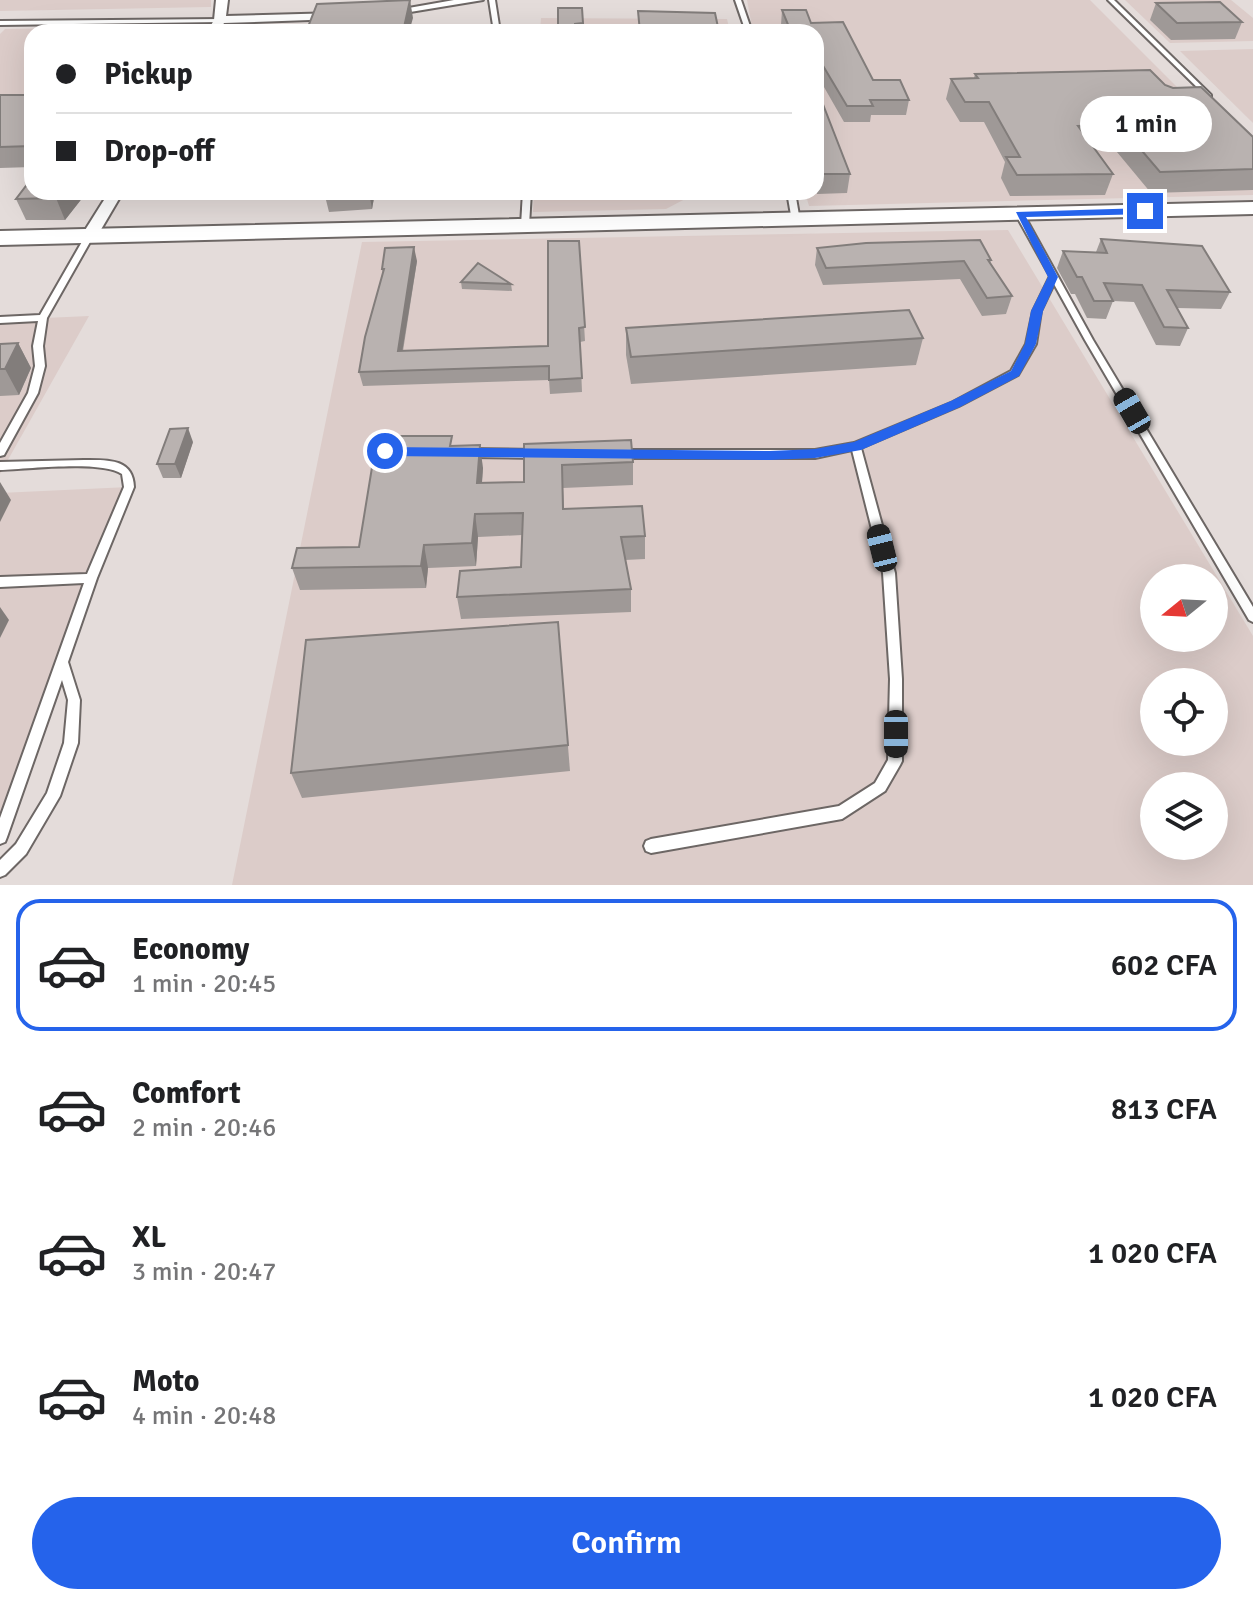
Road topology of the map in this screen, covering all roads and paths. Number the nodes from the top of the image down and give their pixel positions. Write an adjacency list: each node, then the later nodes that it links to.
1 (222, 0): 8 (street)
2 (477, 0): 6 (street)
3 (492, 0): 11 (lane)
4 (738, 0): 12 (lane)
5 (1111, 0): 13 (lane)
6 (368, 15)
7 (354, 16): 8 (street)
8 (220, 20): 9 (lane); 10 (street)
9 (0, 23)
10 (218, 24)
11 (496, 24)
12 (746, 24)
13 (1214, 102)
14 (111, 200): 21 (street)
15 (527, 200): 20 (lane)
16 (792, 200): 19 (lane)
17 (1253, 208): 18 (street)
18 (1020, 215): 19 (street); 23 (lane)
19 (796, 221): 20 (street)
20 (525, 225): 21 (street)
21 (90, 235): 22 (street); 24 (lane)
22 (0, 238)
23 (1053, 277): 26 (lane); 34 (lane)
24 (43, 318): 25 (lane); 27 (lane)
25 (0, 320)
26 (856, 446): 30 (lane); 37 (lane)
27 (0, 452)
28 (461, 453): 29 (lane)
29 (551, 454)
30 (611, 454)
31 (0, 466): 32 (lane)
32 (91, 578): 33 (lane); 35 (lane)
33 (0, 582)
34 (1253, 617)
35 (62, 662): 36 (lane); 38 (lane)
36 (0, 837)
37 (651, 846)
38 (0, 870)

